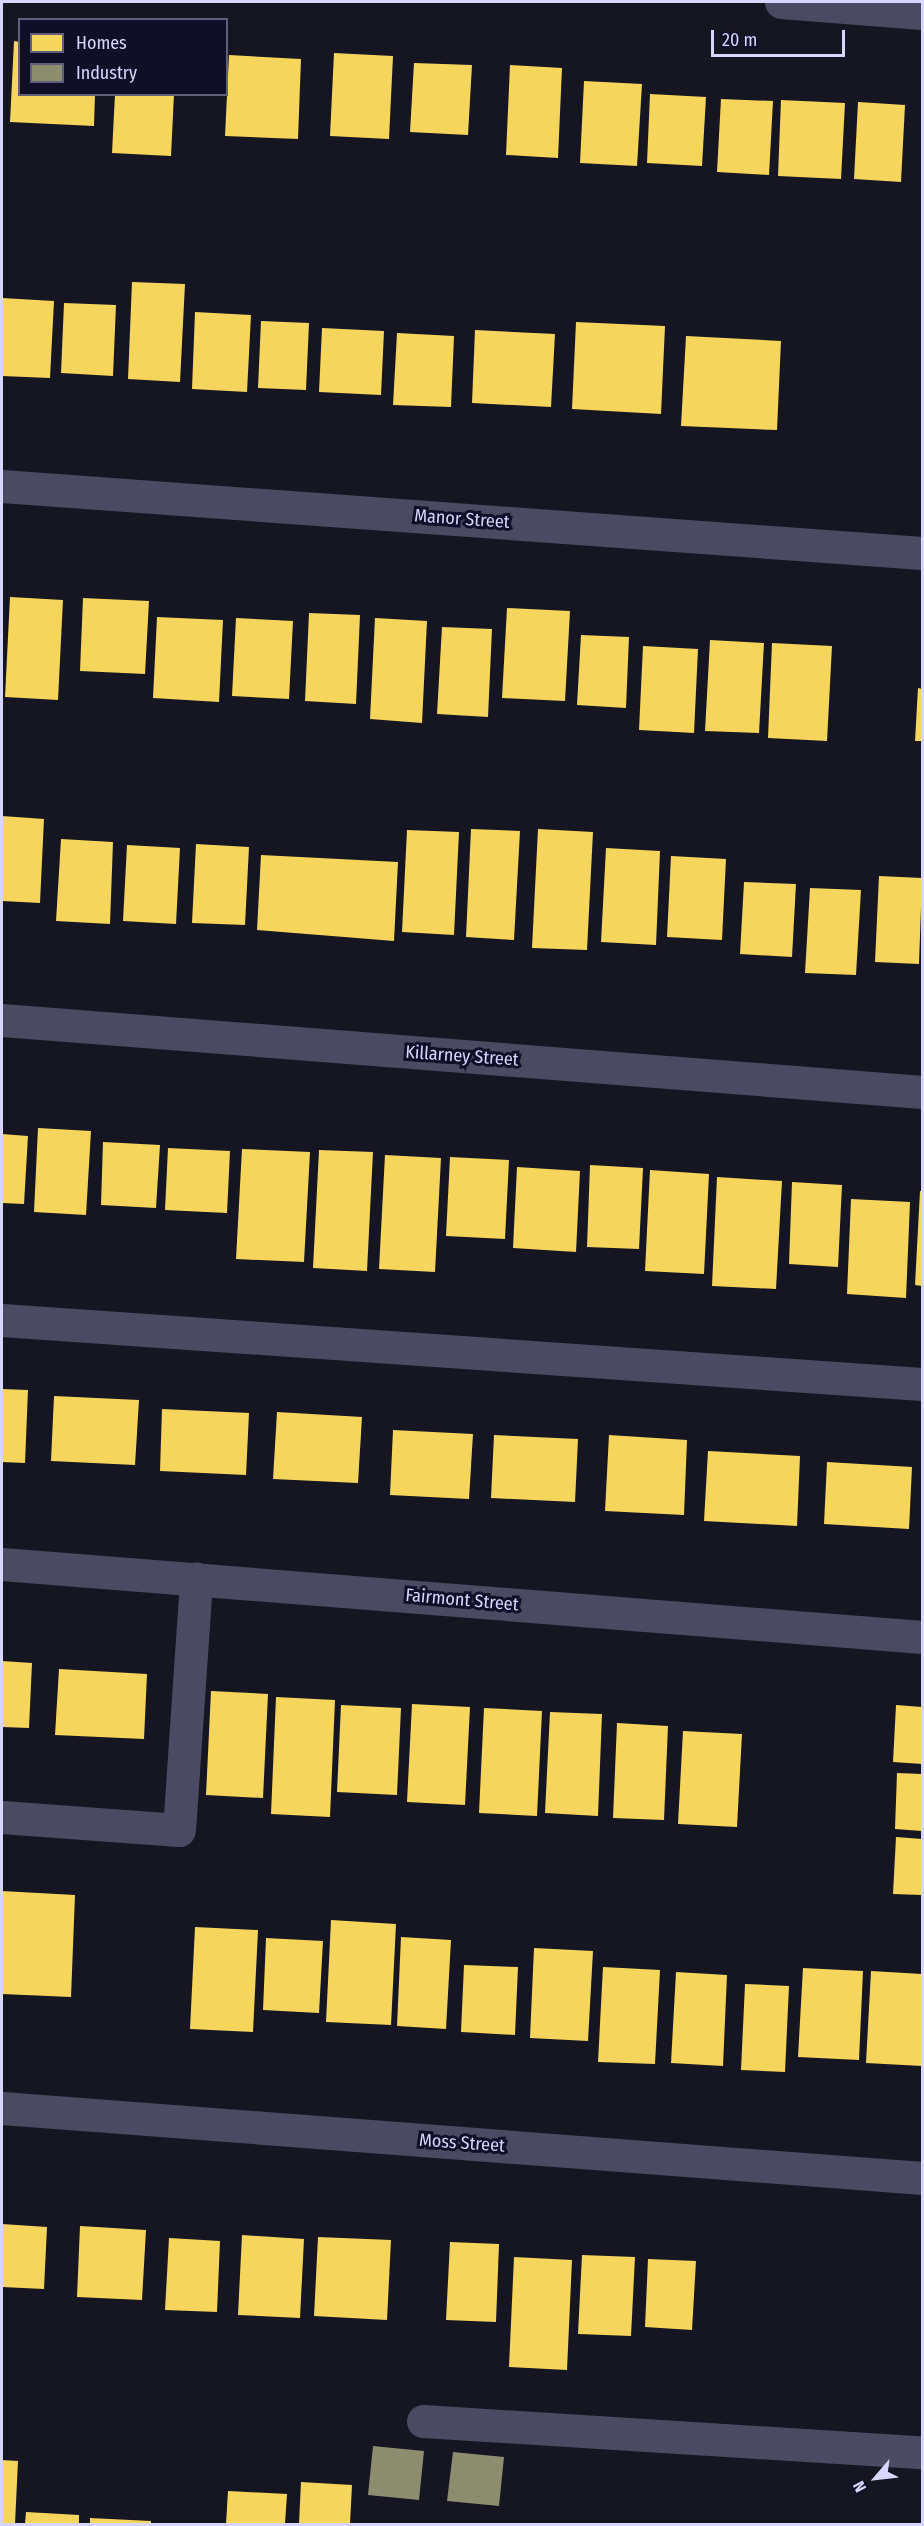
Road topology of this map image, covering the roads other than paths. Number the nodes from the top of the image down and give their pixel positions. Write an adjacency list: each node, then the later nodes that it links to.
1 (781, 2): 2 (street)
2 (922, 13)
3 (2, 486): 4 (street, Manor Street)
4 (922, 552)
5 (2, 1020): 6 (street, Killarney Street)
6 (922, 1092)
7 (2, 1320): 8 (street)
8 (922, 1384)
9 (2, 1564): 10 (street, Fairmont Street)
10 (196, 1579): 11 (street, Fairmont Street); 12 (street)
11 (922, 1637)
12 (2, 1817)
13 (2, 2108): 14 (street, Moss Street)
14 (922, 2178)
15 (423, 2421): 16 (street)
16 (922, 2452)

